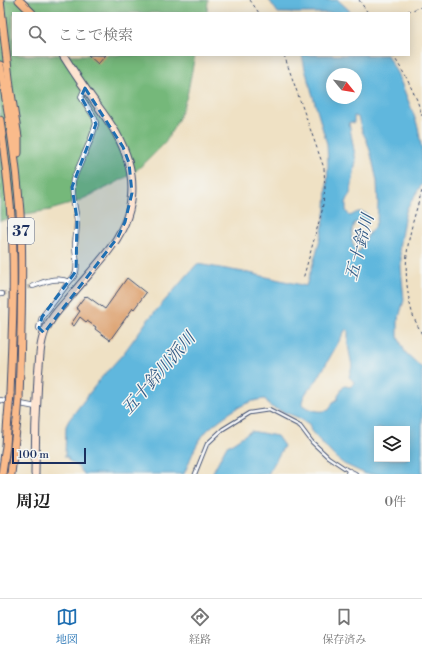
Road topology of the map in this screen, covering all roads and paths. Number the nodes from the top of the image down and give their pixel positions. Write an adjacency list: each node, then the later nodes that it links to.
1 (0, 0): 7 (main road)
2 (4, 0): 7 (main road)
3 (20, 0): 9 (main road)
4 (25, 0): 10 (street)
5 (250, 0): 11 (path)
6 (359, 0): 12 (path)
7 (0, 5): 21 (main road)
8 (422, 7): 13 (path)
9 (31, 12)
10 (31, 12)
11 (258, 12)
12 (367, 12)
13 (405, 12)
14 (64, 56): 18 (street)
15 (284, 56): 23 (path)
16 (394, 56): 19 (path)
17 (0, 66): 21 (main road, 37)
18 (85, 88): 24 (street); 26 (street)
19 (422, 116)
20 (0, 120): 31 (main road, 37, bridge)
21 (18, 190): 32 (main road, 37, bridge)
22 (422, 191): 27 (path)
23 (302, 279)
24 (69, 282): 25 (street); 26 (street)
25 (33, 286)
26 (44, 333): 29 (street)
27 (422, 335)
28 (0, 400): 29 (street)
29 (36, 407): 33 (street)
30 (349, 473): 34 (lane); 35 (street)
31 (2, 474)
32 (11, 474)
33 (35, 474)
34 (195, 474)
35 (355, 474)

